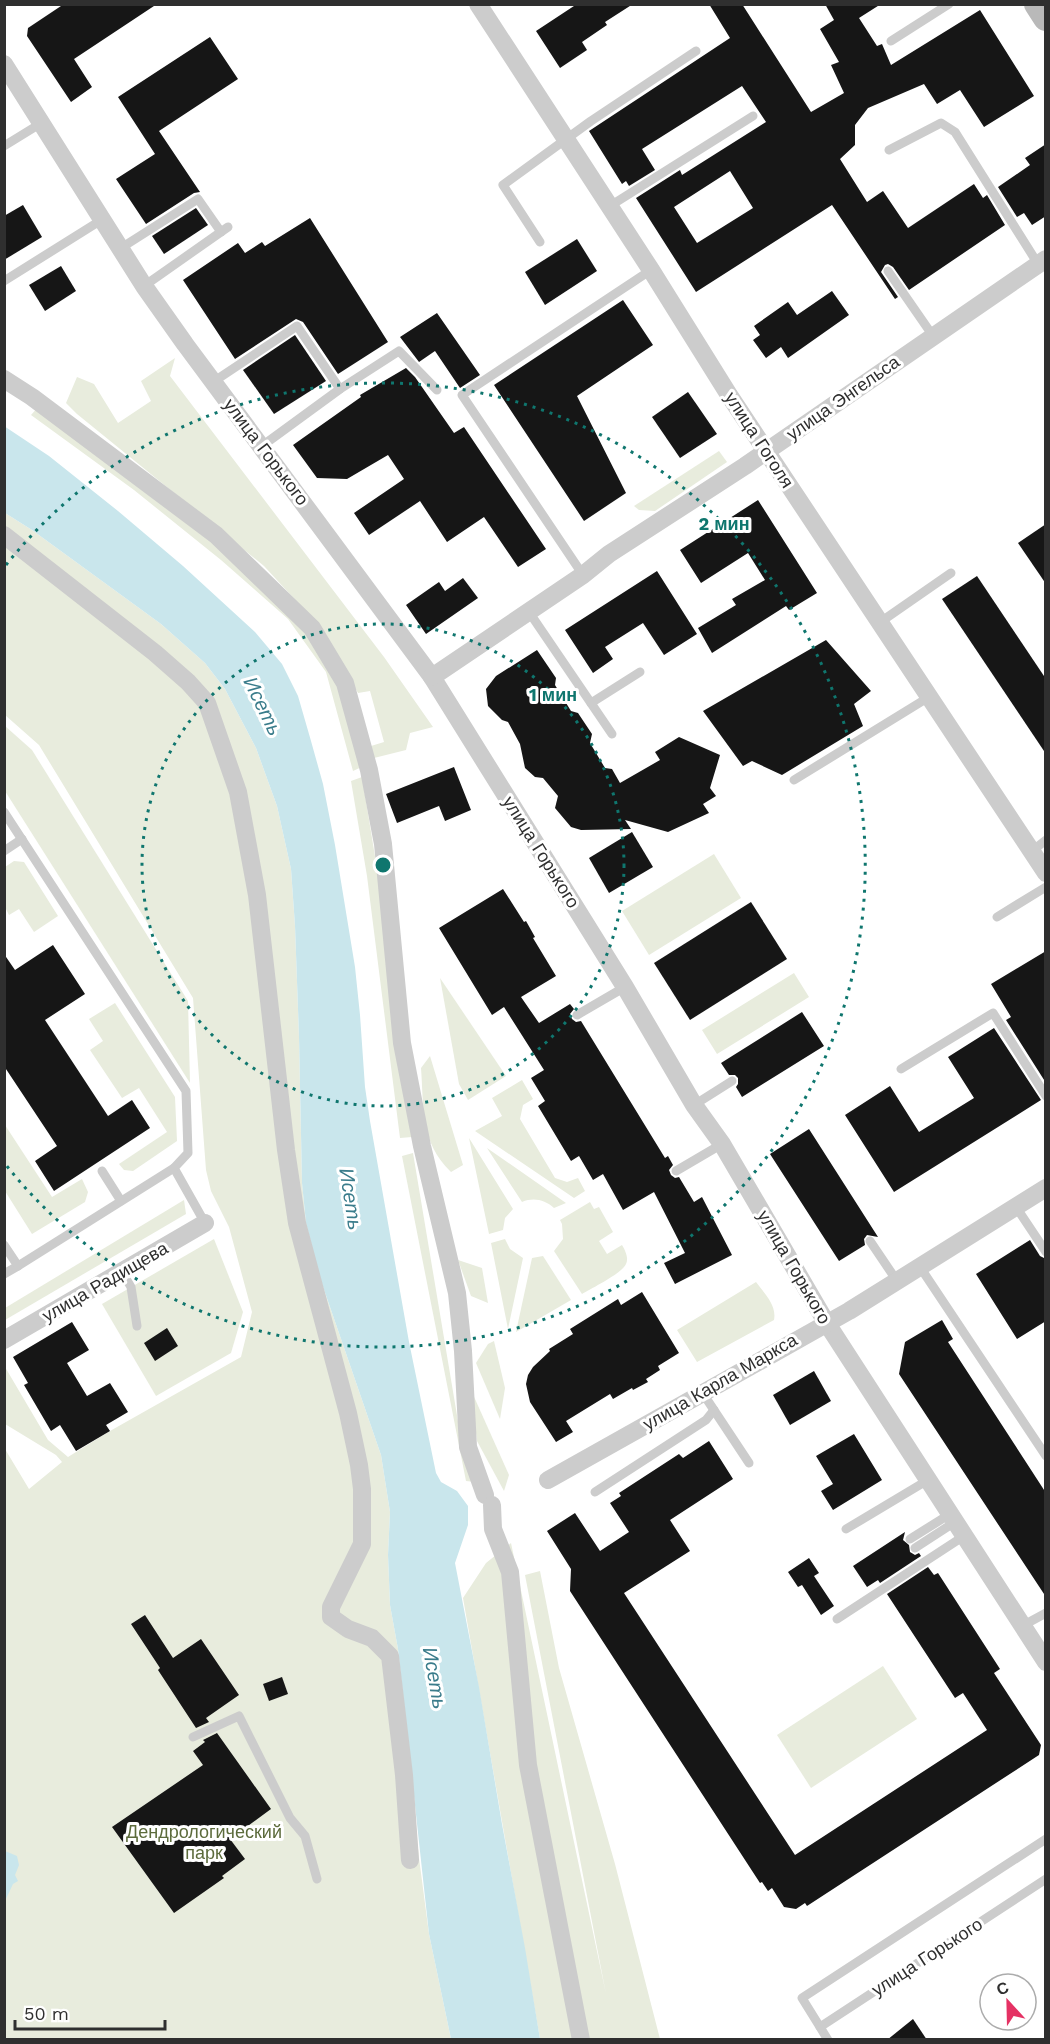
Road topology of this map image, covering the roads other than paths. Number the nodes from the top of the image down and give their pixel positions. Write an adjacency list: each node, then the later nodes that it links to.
1 (478, 4): 10 (street, улица Гоголя)
2 (949, 4): 5 (lane)
3 (1037, 4): 4 (main road)
4 (1046, 18)
5 (891, 41)
6 (696, 51): 10 (lane)
7 (4, 63): 9 (street, улица Горького)
8 (753, 116): 13 (lane)
9 (43, 122): 11 (lane); 14 (street, улица Горького)
10 (566, 139): 13 (street, улица Гоголя); 15 (lane)
11 (4, 146)
12 (889, 150): 17 (lane)
13 (610, 206): 18 (street, улица Гоголя)
14 (103, 219): 16 (street, улица Горького); 20 (lane)
15 (540, 242)
16 (121, 248): 21 (street, улица Горького); 21 (lane)
17 (1042, 262): 22 (street, улица Энгельса)
18 (651, 270): 28 (street, улица Гоголя); 31 (lane)
19 (888, 271): 22 (lane)
20 (4, 281)
21 (144, 285): 24 (street, улица Горького)
22 (933, 336): 28 (street, улица Энгельса)
23 (4, 379): 92 (street)
24 (213, 382): 25 (lane); 27 (street, улица Горького)
25 (340, 389): 26 (lane); 27 (lane)
26 (437, 390)
27 (262, 446): 35 (street, улица Горького)
28 (766, 451): 31 (street, улица Энгельса); 33 (street, улица Гоголя)
29 (4, 535): 88 (street)
30 (951, 573): 33 (lane)
31 (583, 575): 32 (street, улица Энгельса)
32 (529, 612): 35 (street, улица Энгельса); 37 (lane)
33 (879, 623): 36 (street, улица Гоголя)
34 (640, 672): 37 (lane)
35 (432, 677): 47 (street, улица Горького)
36 (929, 697): 39 (lane); 42 (street, улица Гоголя)
37 (591, 703): 38 (lane)
38 (612, 734)
39 (794, 780)
40 (4, 812): 41 (lane)
41 (22, 839): 43 (lane); 54 (lane)
42 (1039, 846): 44 (street, улица Гоголя)
43 (4, 851)
44 (1046, 873)
45 (1046, 887): 46 (lane)
46 (997, 917)
47 (625, 987): 48 (lane); 52 (street, улица Горького)
48 (577, 1015)
49 (901, 1069): 51 (lane)
50 (732, 1081): 52 (lane)
51 (1046, 1096)
52 (694, 1105): 53 (street, улица Горького)
53 (722, 1144): 56 (lane); 69 (street, улица Горького)
54 (174, 1167): 58 (lane); 60 (lane)
55 (102, 1171): 58 (lane)
56 (676, 1171)
57 (1046, 1188): 59 (street, улица Карла Маркса)
58 (121, 1201): 64 (lane)
59 (1016, 1207): 63 (lane); 65 (street, улица Карла Маркса)
60 (205, 1224): 66 (street, улица Радищева)
61 (870, 1241): 68 (lane)
62 (4, 1245): 64 (lane)
63 (1046, 1252)
64 (18, 1266): 67 (lane)
65 (920, 1267): 68 (street, улица Карла Маркса); 74 (lane)
66 (122, 1272): 70 (lane); 71 (street, улица Радищева)
67 (4, 1274)
68 (897, 1281): 69 (street, улица Карла Маркса)
69 (826, 1322): 72 (street, улица Карла Маркса); 77 (street, улица Горького)
70 (137, 1326)
71 (4, 1340)
72 (702, 1392): 73 (lane); 76 (street, улица Карла Маркса)
73 (714, 1410): 75 (lane); 78 (lane)
74 (1046, 1456)
75 (749, 1464)
76 (548, 1480)
77 (928, 1480): 79 (street, улица Горького); 80 (lane)
78 (595, 1492)
79 (956, 1524): 81 (lane); 83 (lane); 84 (street, улица Горького)
80 (846, 1529)
81 (913, 1544)
82 (1046, 1613): 84 (lane)
83 (837, 1619)
84 (1022, 1626): 85 (street, улица Горького)
85 (1046, 1662)
86 (193, 1737): 89 (lane)
87 (1046, 1839): 91 (lane)
88 (410, 1860)
89 (317, 1879)
90 (1046, 1879): 91 (lane, улица Горького)
91 (820, 2027): 93 (lane)
92 (581, 2040)
93 (828, 2040)

